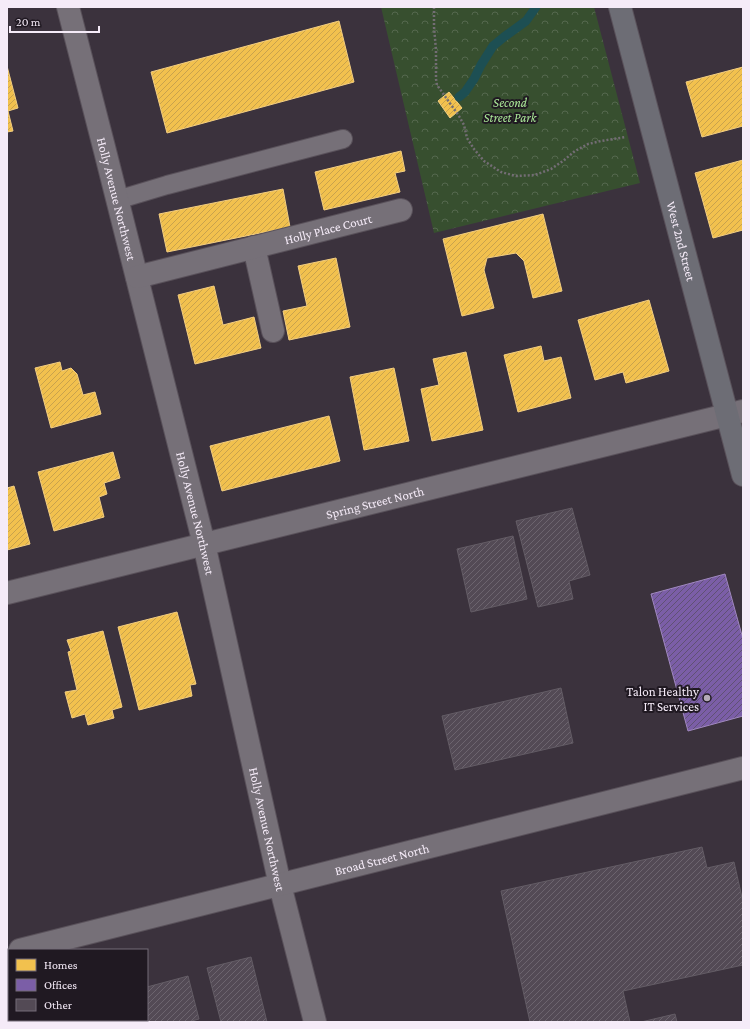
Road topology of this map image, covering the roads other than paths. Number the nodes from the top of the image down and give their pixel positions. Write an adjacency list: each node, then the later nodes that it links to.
1 (68, 7): 4 (street, Holly Avenue Northwest)
2 (620, 7): 9 (main road, West 2nd Street)
3 (343, 138): 4 (lane)
4 (117, 200): 7 (street, Holly Avenue Northwest)
5 (401, 210): 6 (street, Holly Place Court)
6 (254, 247): 7 (street, Holly Place Court); 8 (street)
7 (137, 277): 11 (street, Holly Avenue Northwest)
8 (272, 331)
9 (735, 413): 10 (main road, West 2nd Street); 11 (street, Spring Street North)
10 (743, 475)
11 (204, 544): 12 (street, Spring Street North); 14 (street, Holly Avenue Northwest)
12 (7, 593)
13 (743, 768): 14 (street, Broad Street North)
14 (280, 884): 15 (street, Broad Street North); 16 (street, Holly Avenue Northwest)
15 (24, 949)
16 (315, 1022)

